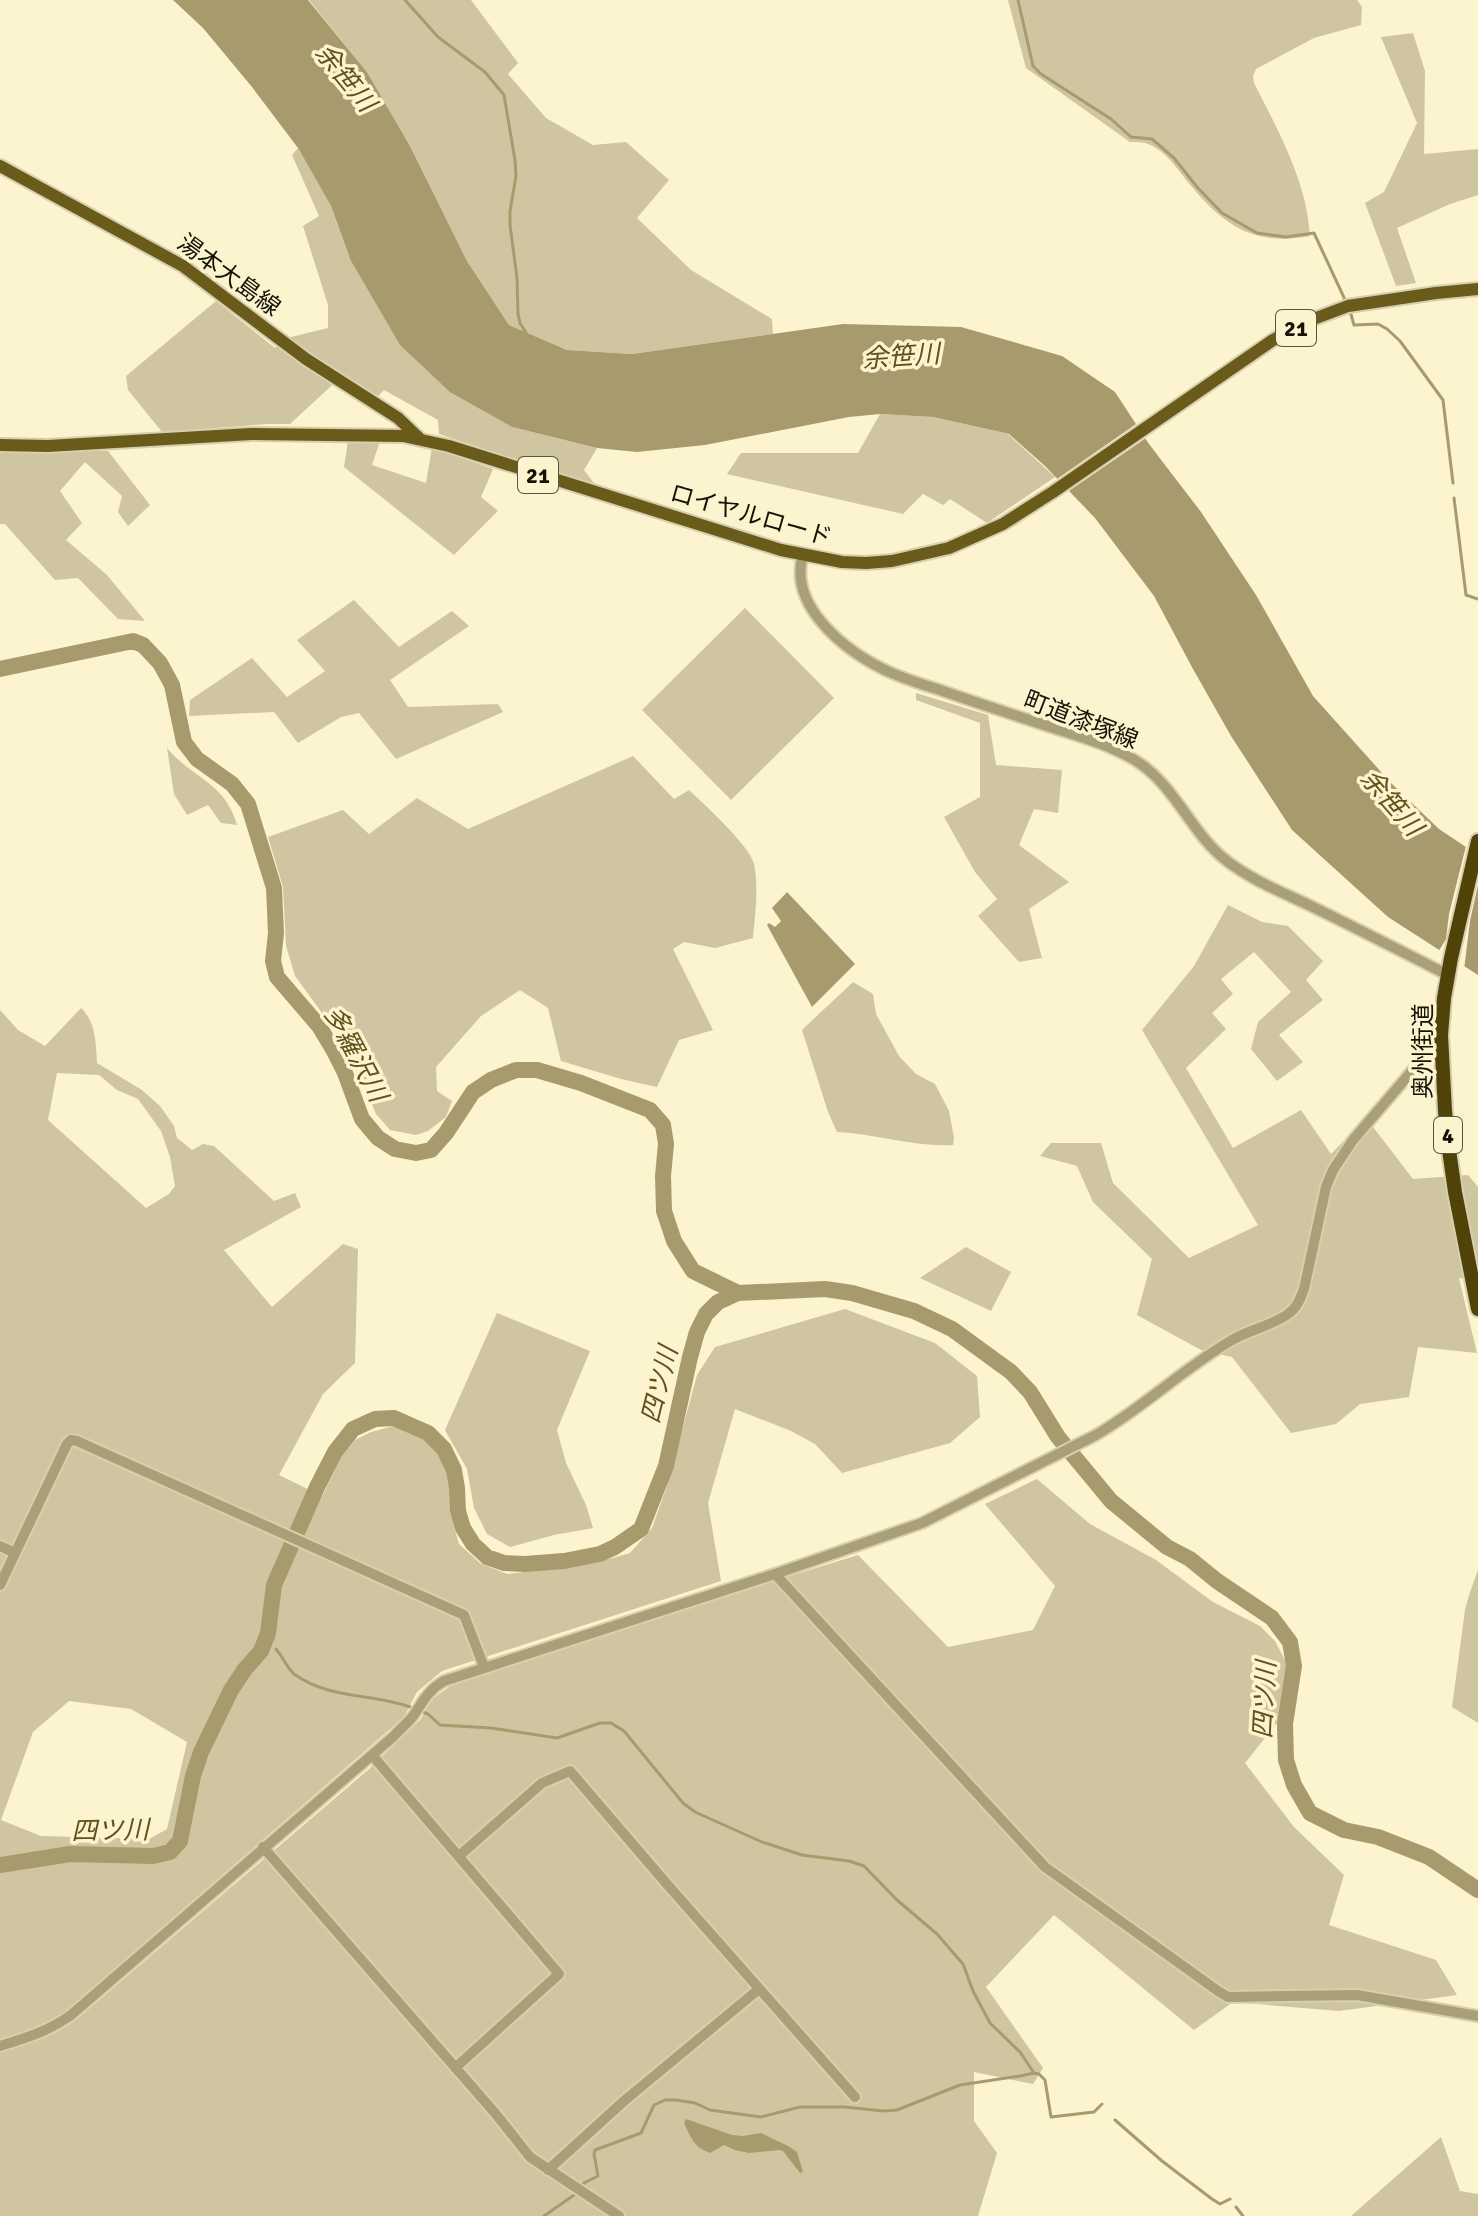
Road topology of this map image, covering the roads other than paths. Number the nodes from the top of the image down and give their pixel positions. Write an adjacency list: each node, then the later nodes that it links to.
1 (0, 166): 3 (main road, 湯本大島線)
2 (1478, 289): 5 (main road, ロイヤルロード / 21)
3 (420, 438): 4 (main road, ロイヤルロード / 21); 5 (main road, ロイヤルロード / 21)
4 (0, 445)
5 (803, 555): 7 (street, 町道漆塚線)
6 (1476, 846): 7 (highway, 奥州街道 / 4)
7 (1448, 975): 8 (highway, 奥州街道 / 4)
8 (1442, 1054): 9 (highway, 奥州街道 / 4); 12 (street)
9 (1478, 1309)
10 (0, 1546): 11 (street)
11 (15, 1553): 13 (street); 14 (street)
12 (775, 1574): 14 (street); 19 (street)
13 (0, 1585)
14 (484, 1667): 15 (street)
15 (372, 1755): 16 (street); 17 (street)
16 (263, 1847): 20 (street); 21 (street)
17 (459, 1856): 18 (street); 21 (street)
18 (759, 1989): 22 (street); 23 (street)
19 (1478, 2016)
20 (0, 2046)
21 (455, 2068): 23 (street)
22 (855, 2097)
23 (548, 2170): 24 (street)
24 (619, 2216)

